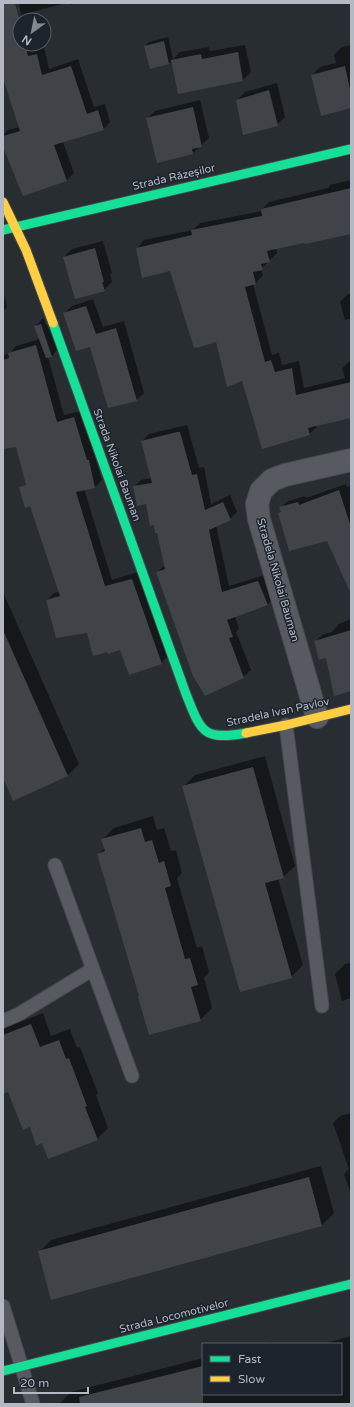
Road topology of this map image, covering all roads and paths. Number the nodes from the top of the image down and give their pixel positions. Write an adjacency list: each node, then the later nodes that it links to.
1 (351, 149): 3 (street, Strada Răzeșilor)
2 (3, 202): 3 (street, Strada Nikolai Bauman)
3 (14, 227): 4 (street, Strada Răzeșilor); 9 (street, Strada Nikolai Bauman)
4 (3, 230)
5 (351, 460): 7 (street, Stradela Nikolai Bauman)
6 (351, 709): 7 (street, Stradela Ivan Pavlov)
7 (317, 717): 8 (street, Stradela Ivan Pavlov)
8 (286, 725): 9 (street, Stradela Ivan Pavlov); 12 (lane)
9 (210, 734)
10 (56, 865): 11 (lane)
11 (93, 969): 13 (lane); 14 (lane)
12 (322, 1006)
13 (3, 1021)
14 (132, 1076)
15 (351, 1284): 17 (street, Strada Locomotivelor)
16 (3, 1306): 17 (lane)
17 (23, 1366): 18 (street, Strada Locomotivelor); 19 (lane)
18 (3, 1371)
19 (34, 1404)

